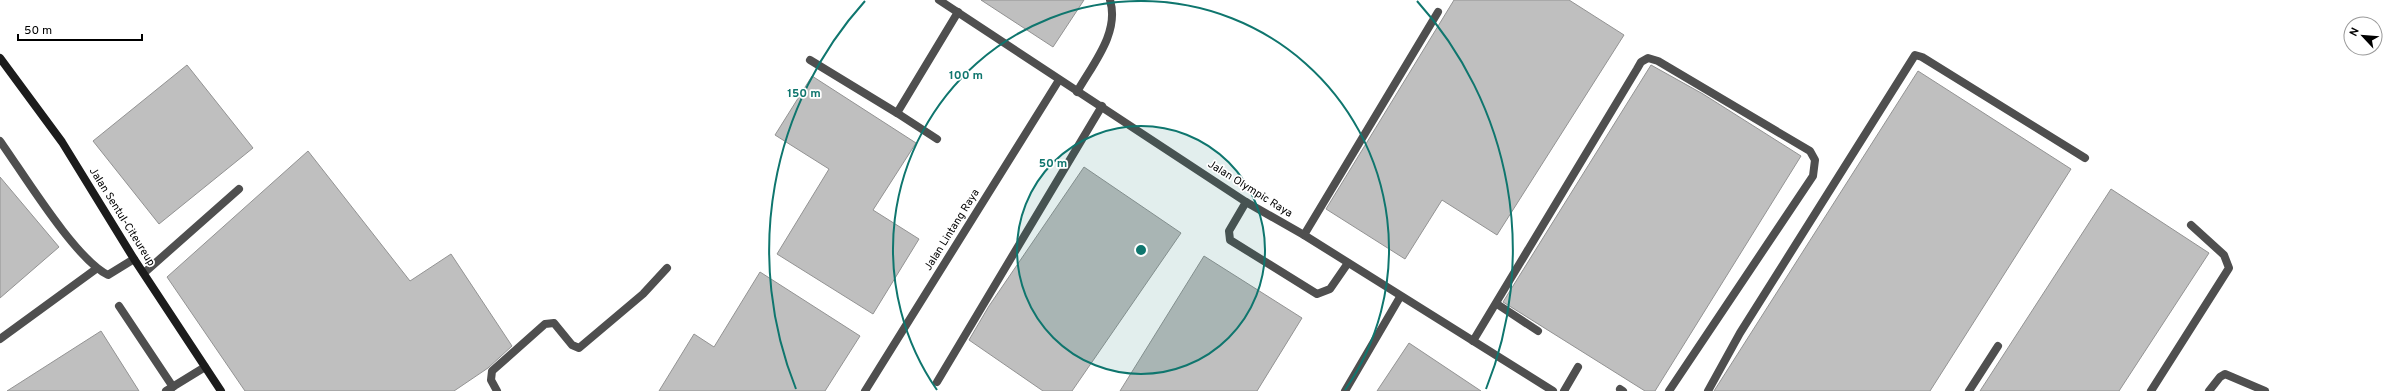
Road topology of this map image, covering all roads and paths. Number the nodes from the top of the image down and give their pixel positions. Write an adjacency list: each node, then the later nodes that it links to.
1 (939, 0): 3 (street, Jalan Olympic Raya)
2 (1110, 0): 8 (street)
3 (958, 12): 7 (street, Jalan Olympic Raya); 10 (street)
4 (1438, 12): 17 (street)
5 (0, 58): 18 (street, Jalan Sentul-Citeureup)
6 (810, 60): 10 (street)
7 (1059, 80): 8 (street, Jalan Olympic Raya); 36 (street, Jalan Lintang Raya)
8 (1077, 92): 9 (street, Jalan Olympic Raya)
9 (1102, 106): 15 (street, Jalan Olympic Raya); 32 (street)
10 (897, 113): 11 (street)
11 (937, 139)
12 (0, 141): 21 (street)
13 (2085, 158): 41 (street)
14 (239, 189): 22 (street)
15 (1246, 202): 17 (street, Jalan Olympic Raya); 19 (street)
16 (2191, 225): 43 (street)
17 (1304, 235): 19 (street, Jalan Olympic Raya)
18 (134, 258): 21 (street); 22 (street, Jalan Sentul-Citeureup)
19 (1348, 263): 23 (street, Jalan Olympic Raya)
20 (667, 268): 35 (street)
21 (96, 269): 27 (street)
22 (144, 273): 30 (street, Jalan Sentul-Citeureup)
23 (1400, 297): 28 (street, Jalan Olympic Raya); 37 (street)
24 (1497, 304): 26 (street); 28 (street); 40 (street)
25 (119, 306): 33 (street)
26 (1538, 331)
27 (0, 339)
28 (1473, 341): 38 (street, Jalan Olympic Raya)
29 (1998, 346): 42 (street)
30 (205, 367): 33 (street); 34 (street, Jalan Sentul-Citeureup)
31 (1578, 367): 39 (street)
32 (937, 382)
33 (169, 389)
34 (221, 391)
35 (497, 391)
36 (865, 391)
37 (1345, 391)
38 (1553, 391)
39 (1564, 391)
40 (1669, 391)
41 (1708, 391)
42 (1969, 391)
43 (2151, 391)
44 (2209, 391): 45 (street)
45 (2266, 391)

